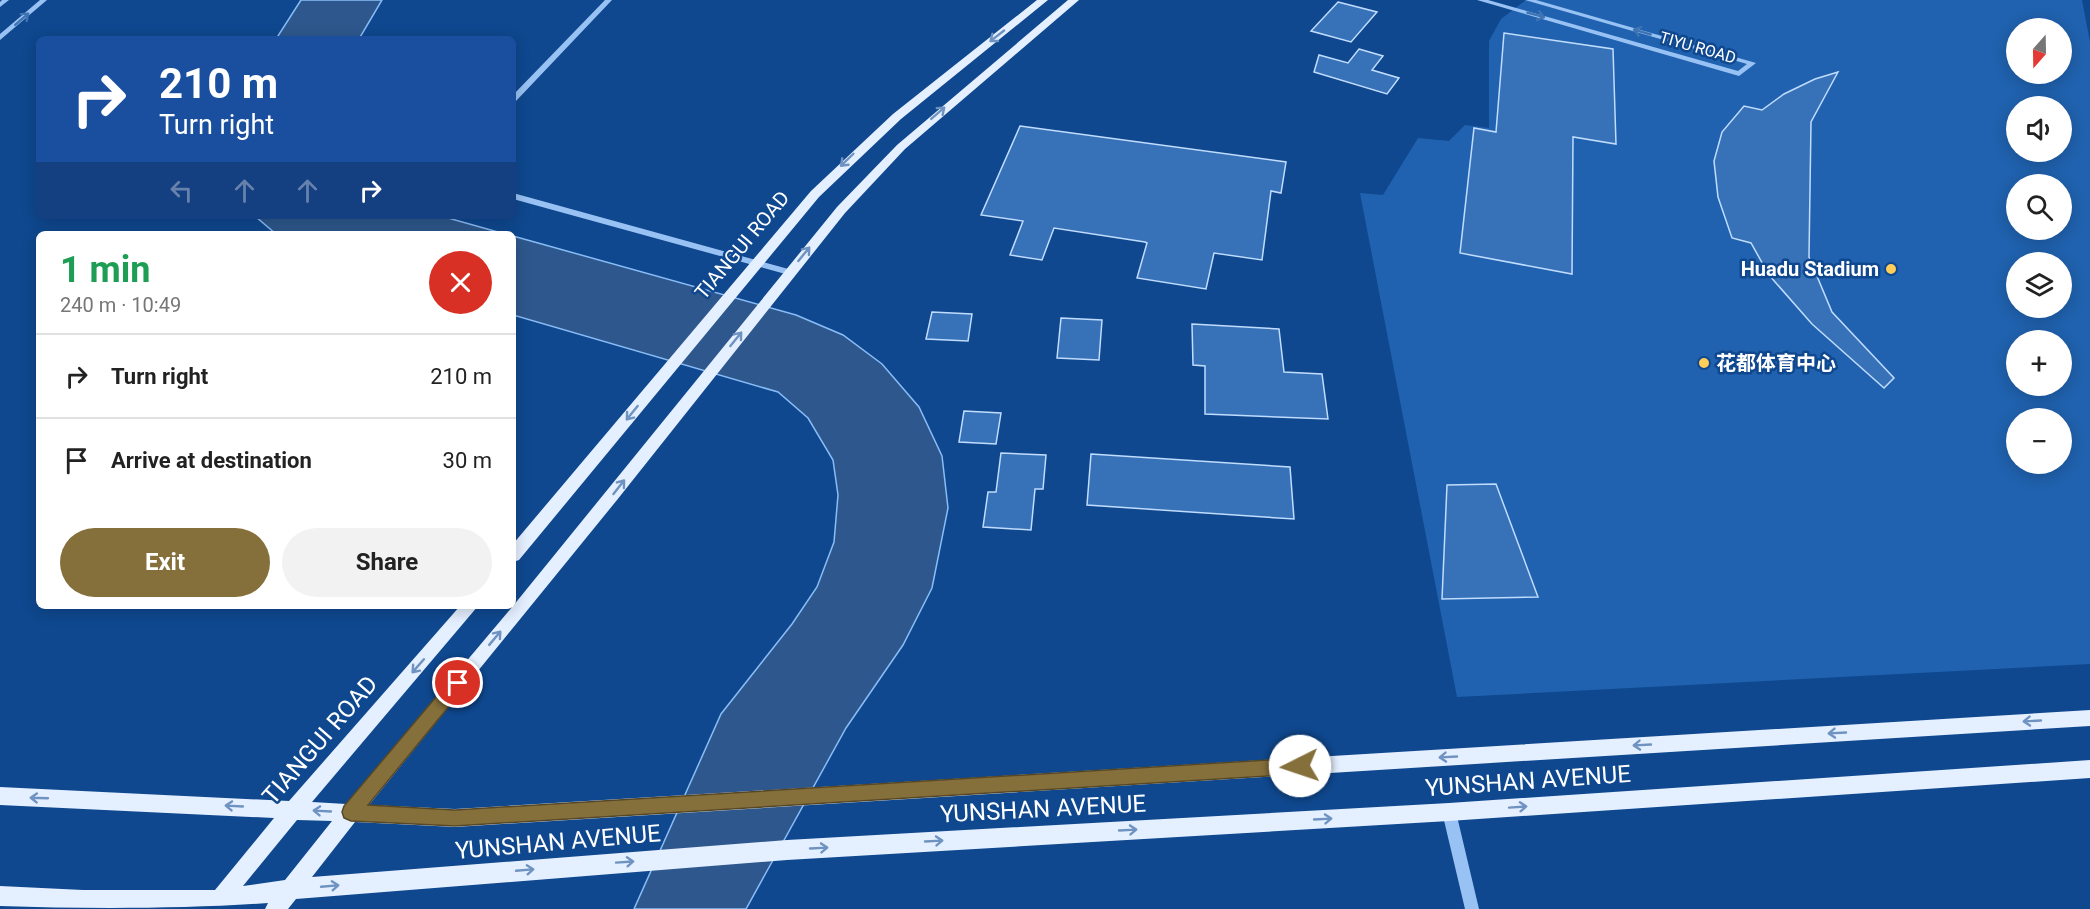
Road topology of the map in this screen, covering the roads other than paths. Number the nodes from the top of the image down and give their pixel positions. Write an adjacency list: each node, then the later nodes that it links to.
1 (6, 0): 8 (street)
2 (44, 0): 9 (street, one-way to 2)
3 (609, 0): 10 (street)
4 (1043, 0): 12 (main road, TIANGUI ROAD, one-way to 12)
5 (1074, 0): 13 (main road, one-way to 5)
6 (1480, 0): 7 (street, TIYU ROAD, one-way to 7)
7 (1528, 0)
8 (0, 5)
9 (0, 38)
10 (516, 96)
11 (516, 197): 12 (street)
12 (755, 264): 13 (street); 14 (main road, TIANGUI ROAD, one-way to 14)
13 (789, 272): 20 (main road, one-way to 13)
14 (516, 551)
15 (467, 609): 19 (main road, TIANGUI ROAD, one-way to 19)
16 (2090, 718): 20 (main road, YUNSHAN AVENUE, one-way to 20)
17 (2090, 769): 21 (main road, YUNSHAN AVENUE, one-way to 17)
18 (0, 796): 19 (main road, YUNSHAN AVENUE, one-way to 18)
19 (293, 810): 20 (main road, YUNSHAN AVENUE, one-way to 19); 24 (main road, TIANGUI ROAD)
20 (351, 812): 22 (main road)
21 (1449, 812): 22 (main road, YUNSHAN AVENUE, one-way to 21); 26 (street)
22 (291, 889): 24 (main road, YUNSHAN AVENUE); 25 (main road)
23 (0, 896): 24 (main road, YUNSHAN AVENUE)
24 (215, 905)
25 (275, 909)
26 (1472, 909)

